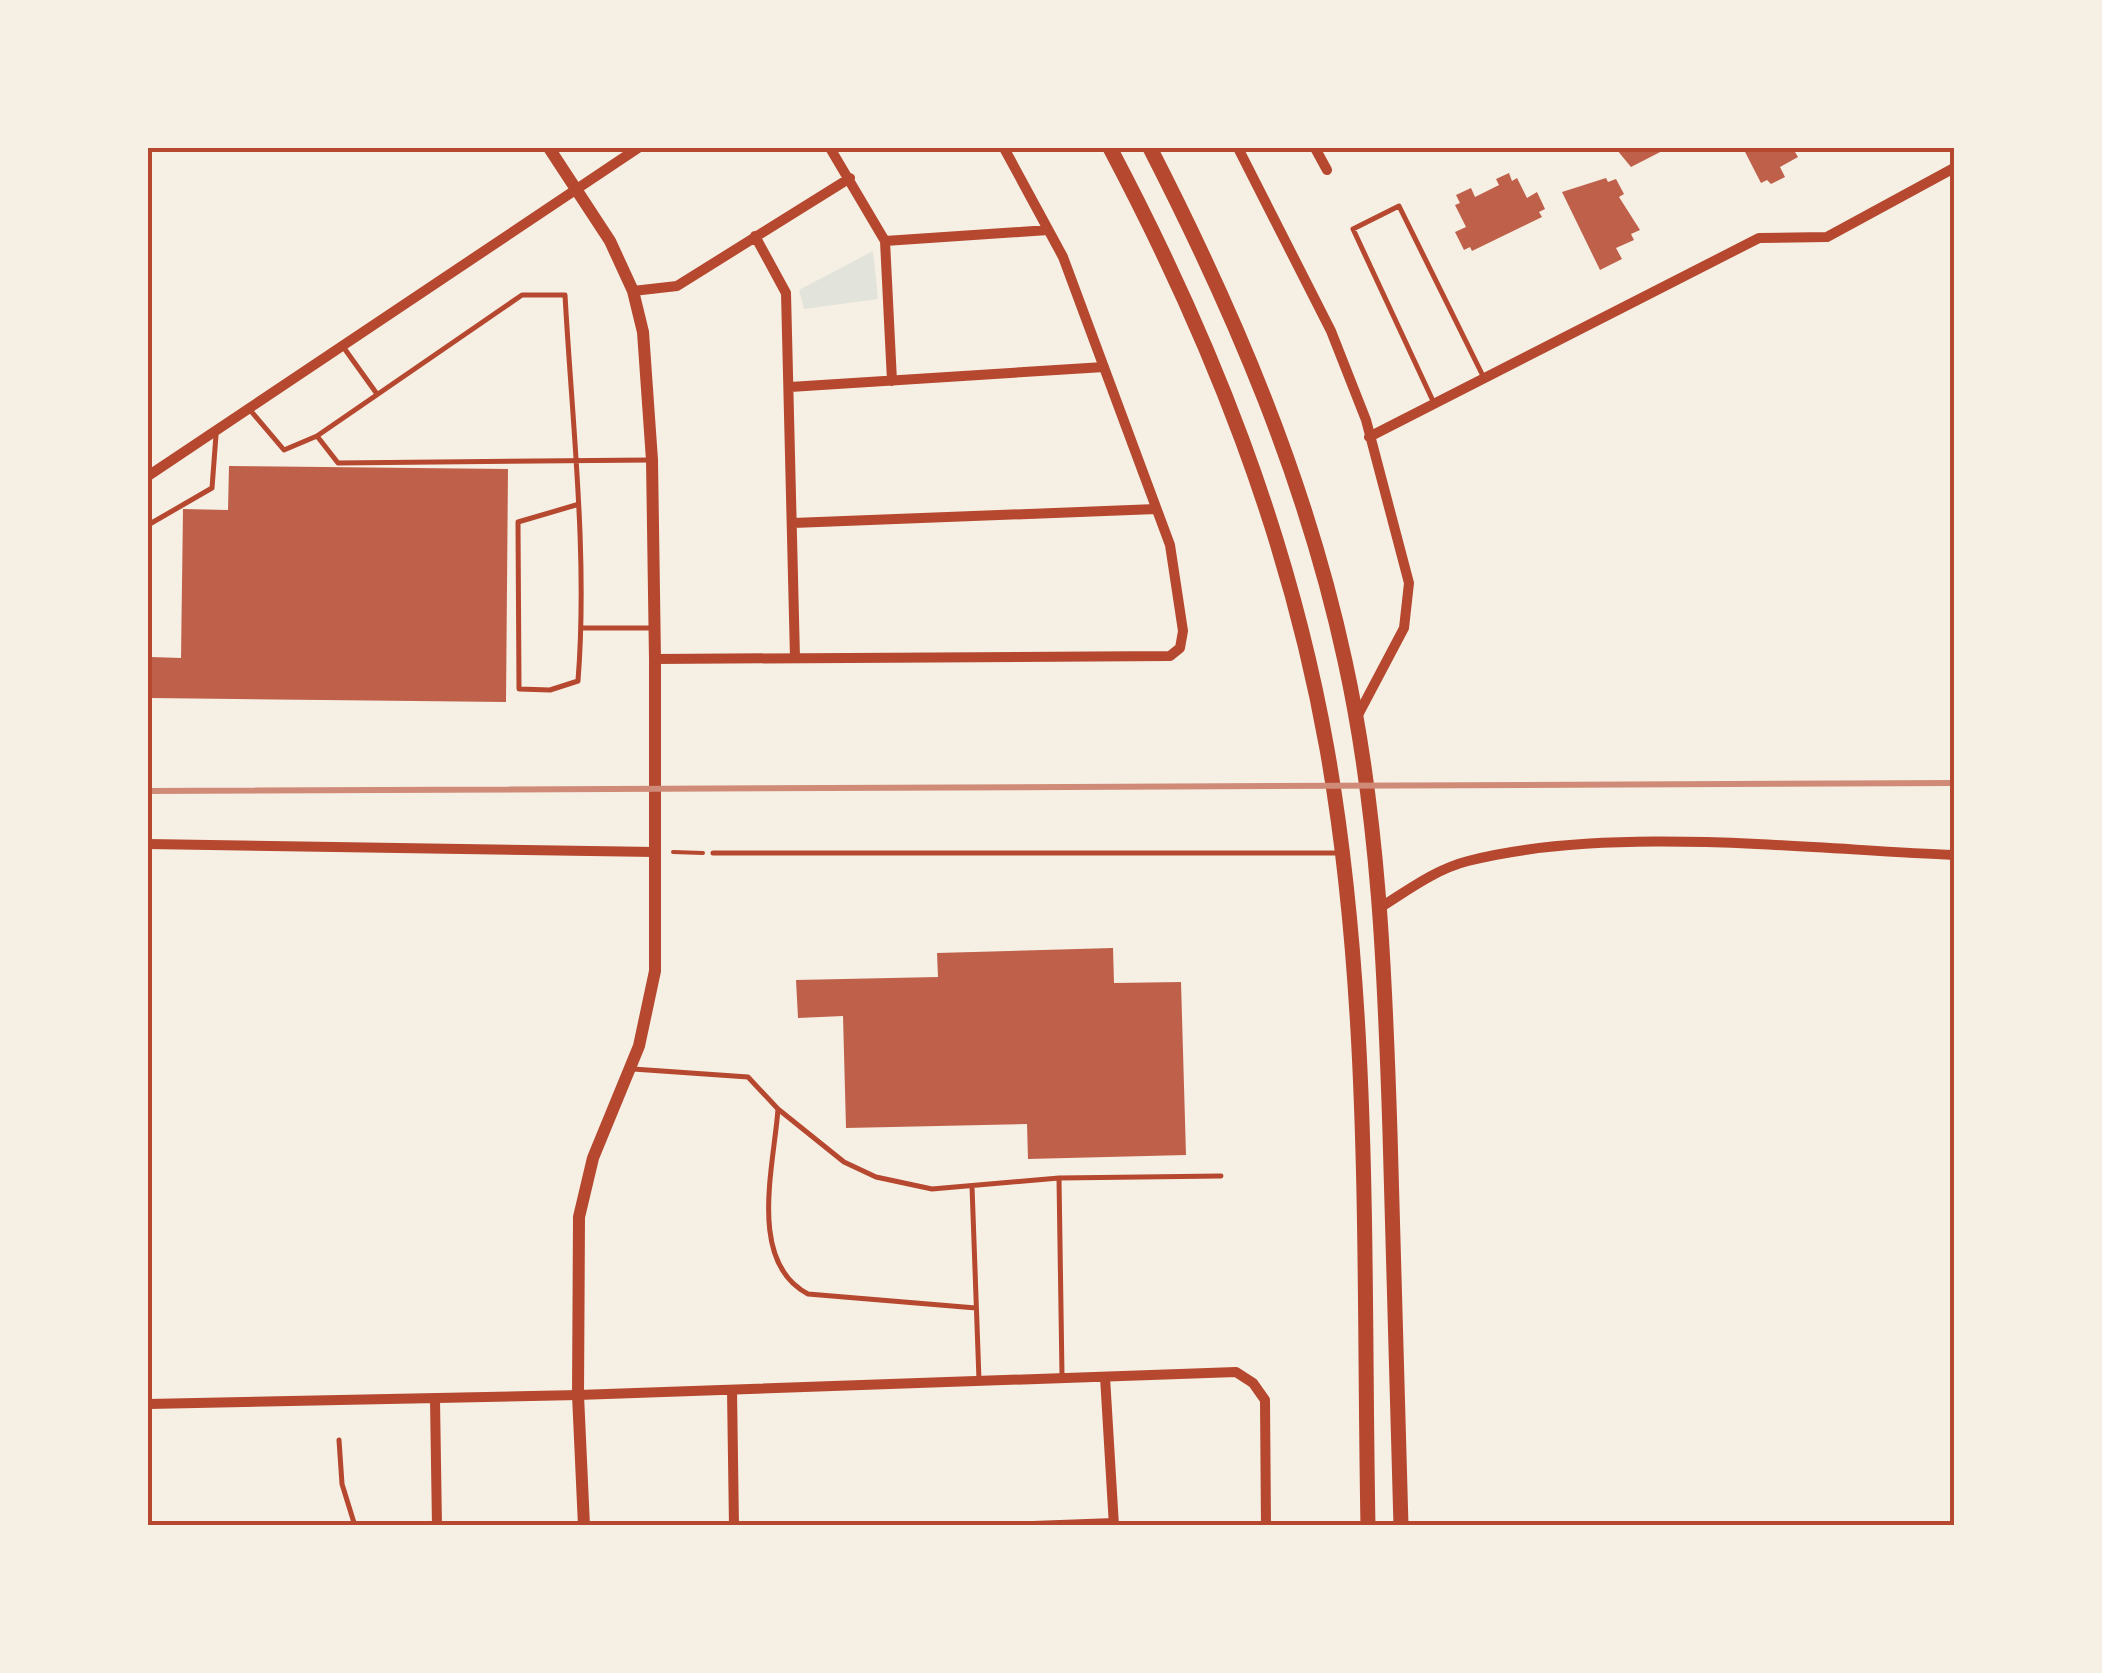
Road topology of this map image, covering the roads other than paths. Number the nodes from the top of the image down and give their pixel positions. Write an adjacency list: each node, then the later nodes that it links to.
1 (549, 148): 12 (street)
2 (638, 148): 12 (street)
3 (830, 148): 11 (street)
4 (1004, 148): 13 (street)
5 (1110, 148): 43 (highway)
6 (1150, 148): 39 (highway)
7 (1238, 148): 27 (street)
8 (1316, 148): 10 (street)
9 (1954, 168): 19 (street)
10 (1327, 170)
11 (850, 178): 14 (street); 15 (street)
12 (576, 190): 16 (street); 17 (street)
13 (1048, 230): 15 (street); 18 (street)
14 (755, 236): 16 (street); 21 (street)
15 (886, 241): 20 (street)
16 (634, 291): 28 (street)
17 (344, 348): 22 (lane); 24 (street)
18 (1104, 368): 20 (street); 32 (street)
19 (1484, 378): 23 (street); 23 (lane)
20 (892, 381): 21 (street)
21 (790, 387): 33 (street)
22 (377, 394): 26 (lane); 29 (lane)
23 (1435, 404): 27 (street)
24 (250, 410): 25 (street); 26 (lane)
25 (216, 433): 30 (street); 34 (lane)
26 (317, 436): 29 (lane)
27 (1370, 437): 39 (street)
28 (652, 460): 29 (lane); 36 (street)
29 (574, 462): 31 (lane)
30 (148, 476)
31 (576, 506): 35 (lane); 35 (lane)
32 (1156, 509): 33 (street); 37 (street)
33 (792, 523): 37 (street)
34 (148, 525)
35 (582, 628): 36 (lane)
36 (655, 628): 38 (street)
37 (795, 658): 38 (street)
38 (656, 659): 41 (street)
39 (1356, 718): 45 (highway)
40 (148, 844): 41 (street)
41 (655, 852): 46 (street)
42 (713, 853): 43 (lane)
43 (1342, 853): 67 (highway)
44 (1954, 856): 45 (street)
45 (1380, 908): 68 (highway)
46 (630, 1069): 47 (lane); 56 (street)
47 (778, 1109): 50 (lane); 51 (lane)
48 (1221, 1176): 49 (lane)
49 (1060, 1178): 50 (lane); 53 (lane)
50 (972, 1186): 51 (lane)
51 (976, 1308): 54 (lane)
52 (1106, 1377): 53 (street); 60 (street); 66 (street)
53 (1062, 1378): 54 (street)
54 (979, 1380): 55 (street)
55 (732, 1390): 56 (street); 64 (street)
56 (578, 1396): 57 (street); 63 (street)
57 (435, 1400): 58 (street); 62 (street)
58 (148, 1404)
59 (338, 1440): 61 (lane)
60 (1114, 1524): 65 (street)
61 (355, 1526)
62 (436, 1526)
63 (584, 1526)
64 (734, 1526)
65 (1033, 1526)
66 (1266, 1526)
67 (1368, 1526)
68 (1401, 1526)

